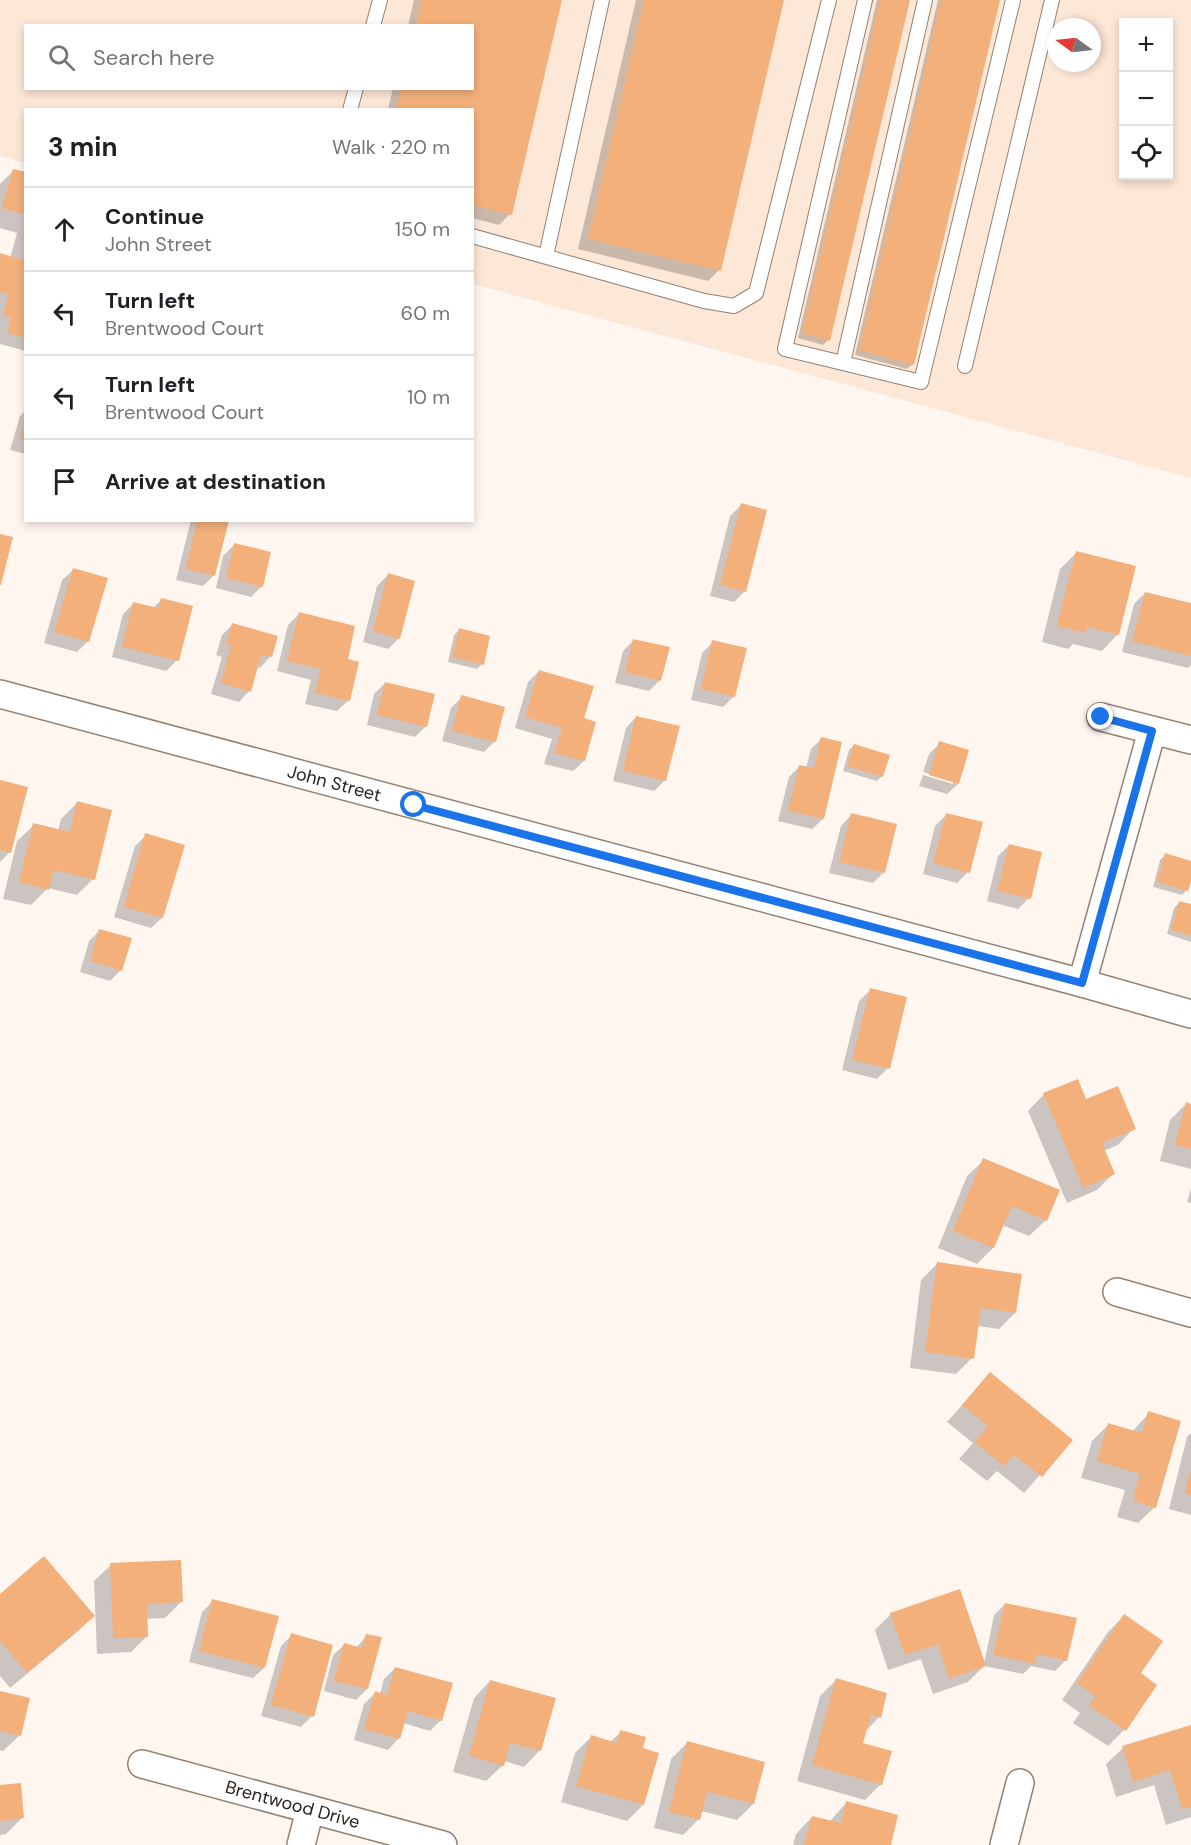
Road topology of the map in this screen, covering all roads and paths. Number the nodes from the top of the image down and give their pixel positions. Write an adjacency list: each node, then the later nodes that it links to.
1 (380, 0): 8 (lane)
2 (602, 0): 12 (lane)
3 (829, 0): 12 (lane)
4 (865, 0): 13 (lane)
5 (925, 0): 13 (lane)
6 (1013, 0): 13 (lane)
7 (1052, 0): 14 (lane)
8 (374, 24)
9 (355, 90): 10 (lane)
10 (351, 108)
11 (474, 237): 12 (lane)
12 (546, 256)
13 (843, 363)
14 (965, 366)
15 (0, 694): 19 (street, John Street)
16 (1101, 717): 17 (street)
17 (1152, 731): 18 (street); 19 (street)
18 (1191, 740)
19 (1082, 983): 20 (street, John Street)
20 (1191, 1014)
21 (1117, 1292): 22 (street)
22 (1191, 1313)
23 (142, 1764): 25 (street, Brentwood Drive)
24 (1020, 1783): 28 (street)
25 (310, 1810): 26 (street); 27 (street, Brentwood Drive)
26 (301, 1845)
27 (443, 1845)
28 (1004, 1845)

